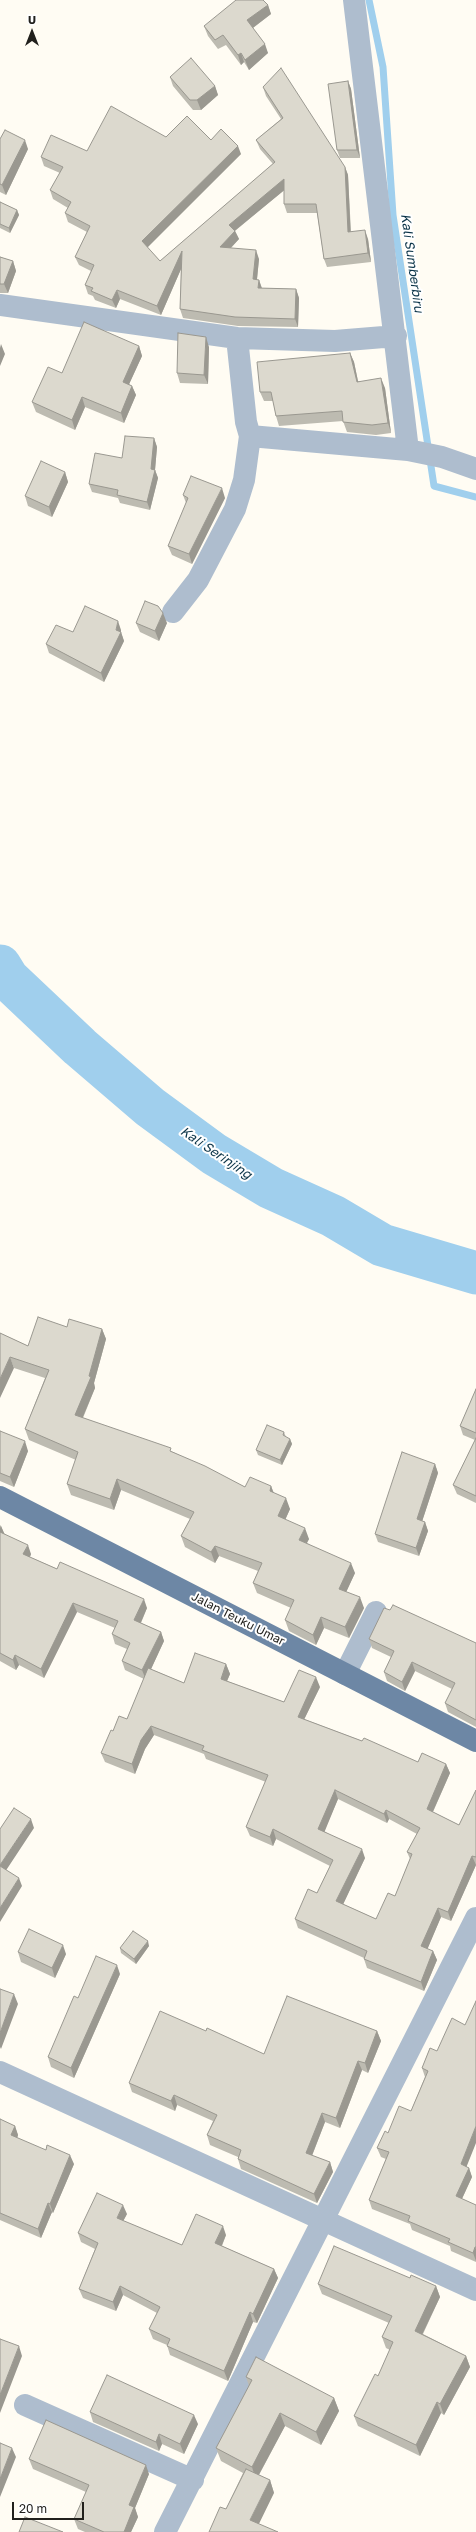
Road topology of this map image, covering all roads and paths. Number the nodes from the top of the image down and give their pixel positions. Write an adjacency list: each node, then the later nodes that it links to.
1 (354, 0): 3 (street)
2 (0, 305): 4 (street)
3 (396, 336): 4 (street); 6 (street)
4 (238, 338): 5 (street)
5 (250, 436): 6 (street); 8 (street)
6 (414, 451): 7 (street)
7 (476, 469)
8 (173, 612)
9 (0, 1497): 11 (main road, Jalan Teuku Umar)
10 (376, 1612): 11 (street)
11 (345, 1674): 12 (main road, Jalan Teuku Umar)
12 (476, 1741)
13 (476, 1918): 15 (street)
14 (0, 2072): 15 (street)
15 (323, 2221): 16 (street); 18 (street)
16 (476, 2290)
17 (25, 2406): 18 (street)
18 (193, 2480): 19 (street)
19 (165, 2532)

